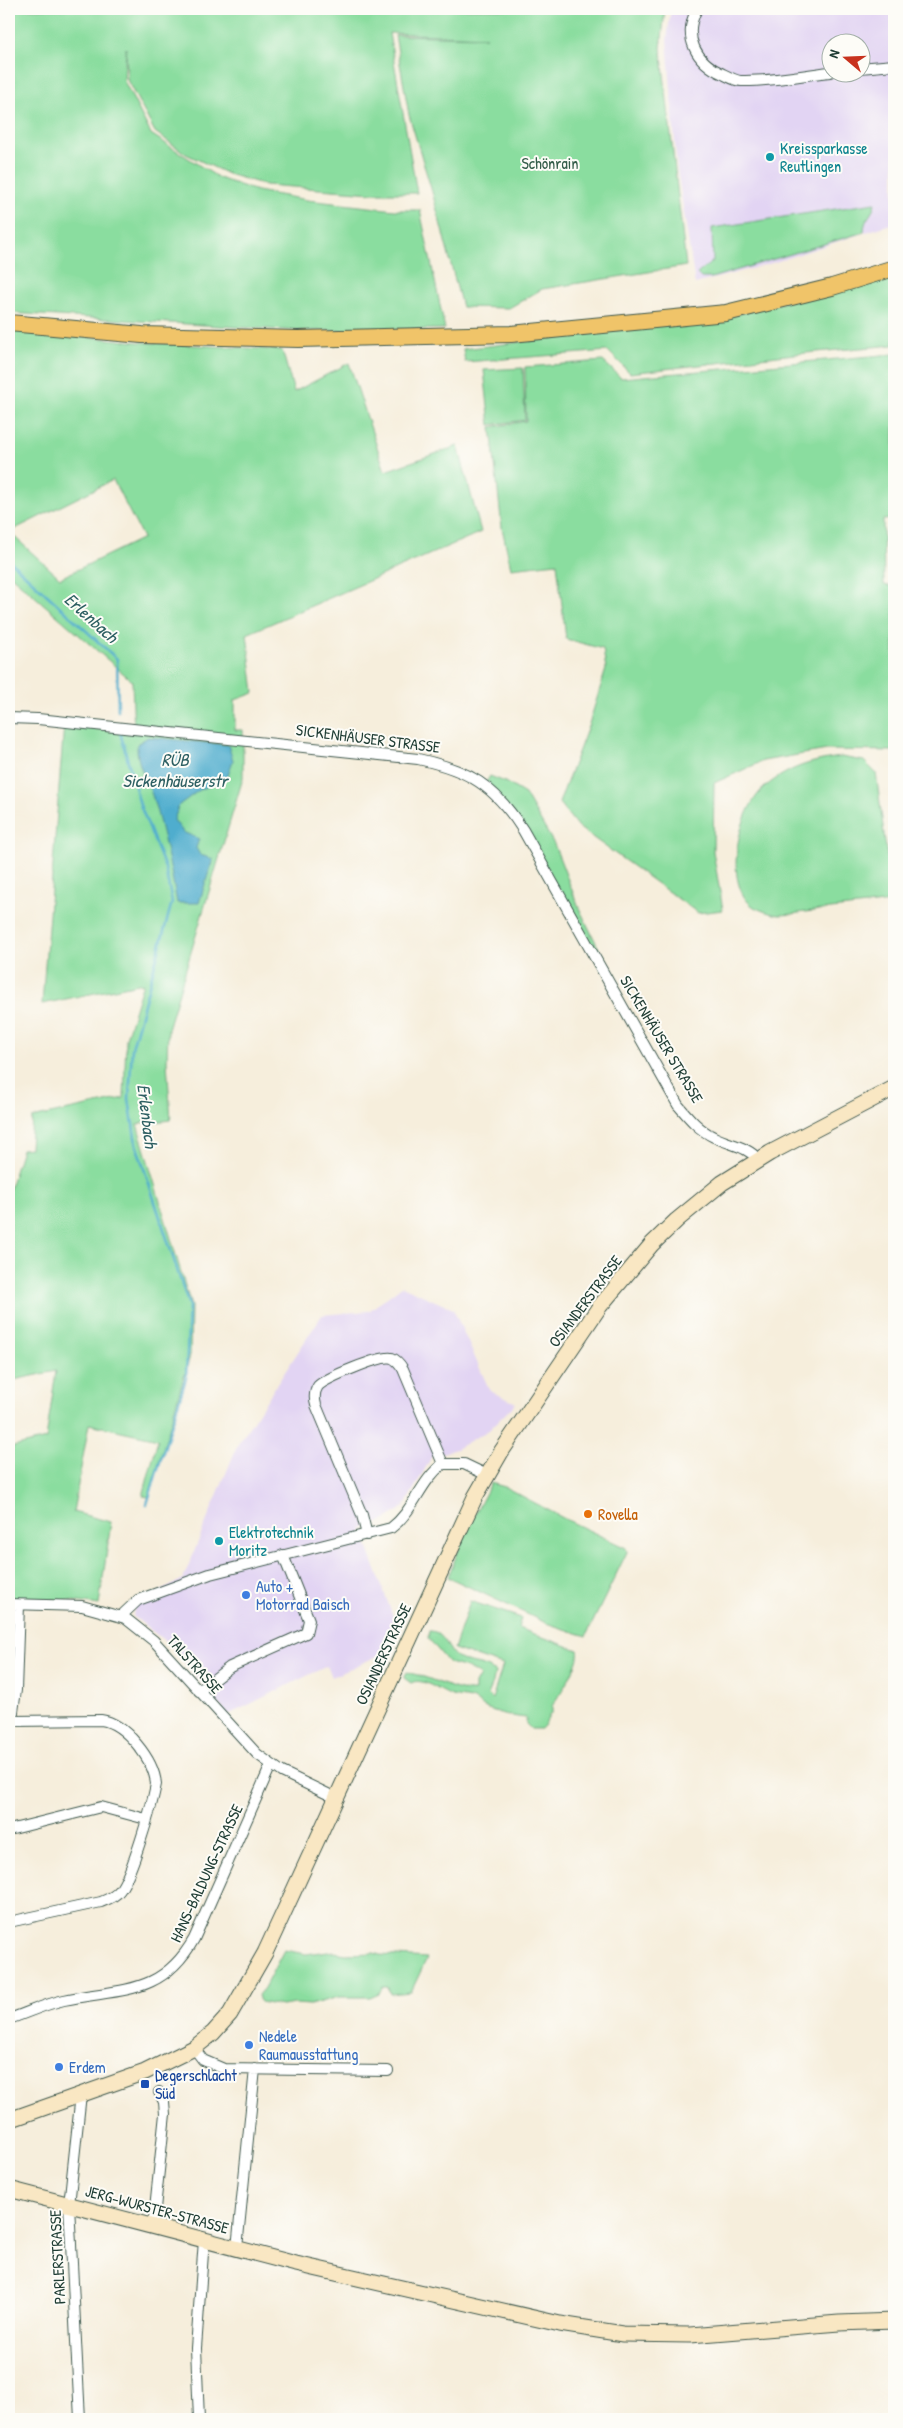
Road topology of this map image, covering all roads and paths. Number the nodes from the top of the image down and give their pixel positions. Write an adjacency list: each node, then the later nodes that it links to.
1 (696, 9): 4 (street)
2 (894, 64): 3 (street)
3 (870, 67)
4 (820, 73)
5 (894, 268): 6 (main road)
6 (9, 323)
7 (9, 718): 9 (street, SICKENHÄUSER STRASSE)
8 (894, 1088): 9 (street)
9 (765, 1156): 11 (street, OSIANDERSTRASSE)
10 (443, 1464): 11 (street); 12 (street); 12 (street)
11 (487, 1475): 20 (street, OSIANDERSTRASSE)
12 (368, 1535): 13 (street)
13 (283, 1555): 15 (street); 16 (street)
14 (14, 1605): 15 (street, TALSTRASSE); 17 (street)
15 (121, 1616): 16 (street, TALSTRASSE)
16 (200, 1691): 19 (street, TALSTRASSE)
17 (12, 1721): 18 (street); 21 (street)
18 (9, 1741)
19 (271, 1765): 20 (street, TALSTRASSE); 24 (street, HANS-BALDUNG-STRASSE)
20 (336, 1798): 25 (street, OSIANDERSTRASSE)
21 (146, 1819): 22 (street); 23 (street)
22 (9, 1830)
23 (9, 1922)
24 (9, 2019)
25 (194, 2048): 26 (street); 29 (street, OSIANDERSTRASSE)
26 (255, 2069): 27 (street); 35 (street)
27 (388, 2071)
28 (159, 2092): 33 (street)
29 (81, 2094): 30 (street, OSIANDERSTRASSE); 32 (street, PARLERSTRASSE)
30 (9, 2120)
31 (9, 2189): 32 (street, JERG-WURSTER-STRASSE)
32 (69, 2204): 33 (street, JERG-WURSTER-STRASSE); 37 (street, PARLERSTRASSE)
33 (153, 2227): 34 (street, JERG-WURSTER-STRASSE)
34 (204, 2240): 35 (street, JERG-WURSTER-STRASSE); 38 (street)
35 (236, 2248): 36 (street, JERG-WURSTER-STRASSE)
36 (894, 2321)
37 (80, 2419)
38 (199, 2419)

